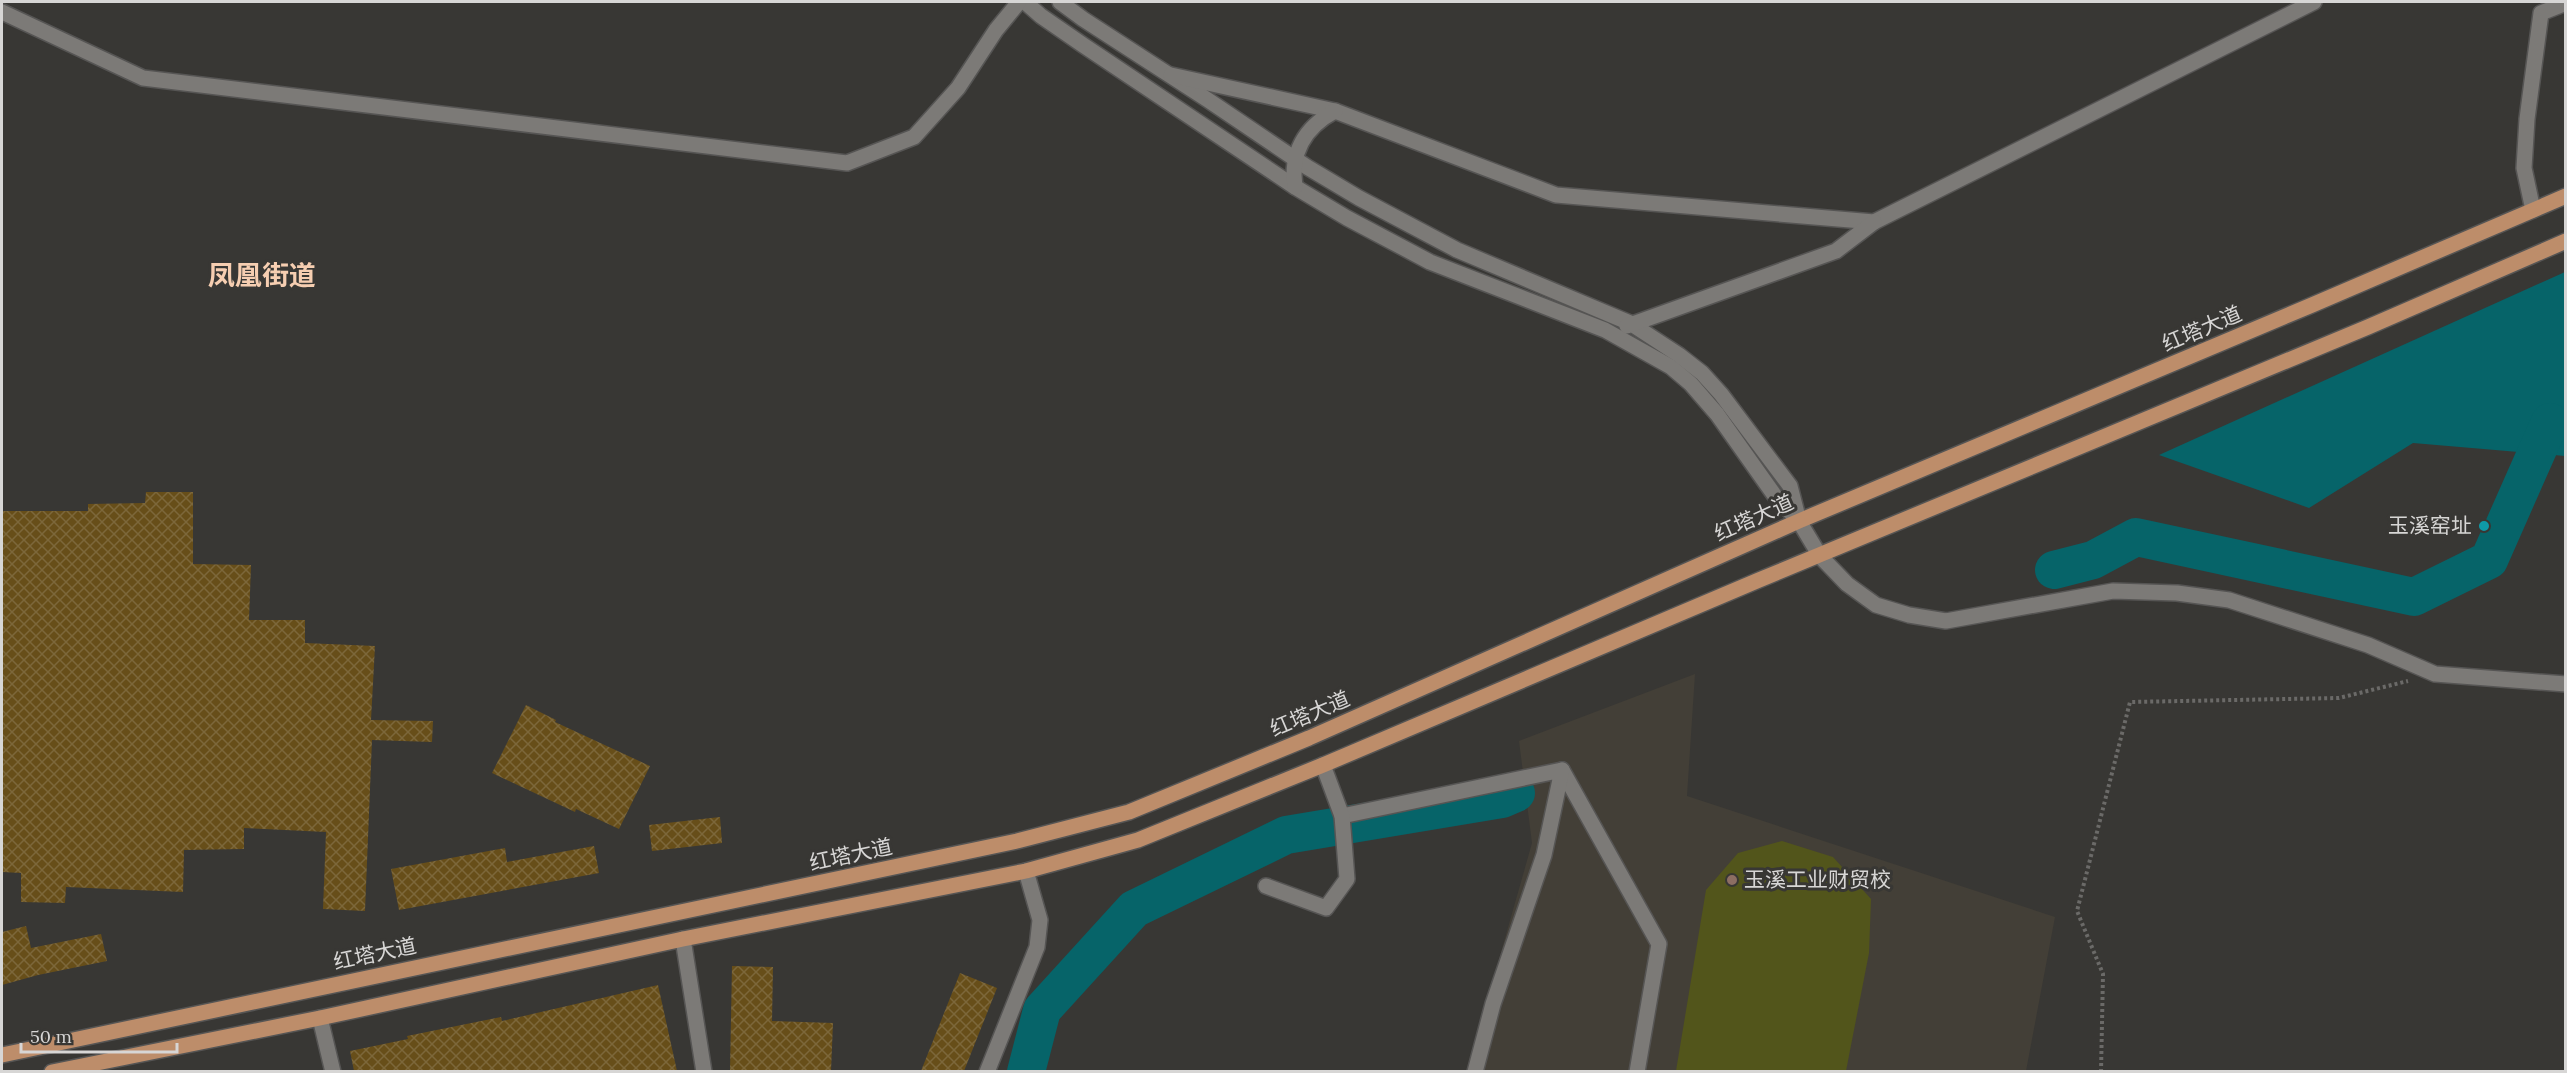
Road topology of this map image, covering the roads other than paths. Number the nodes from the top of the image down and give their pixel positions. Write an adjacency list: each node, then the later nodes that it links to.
1 (1019, 2): 6 (street)
2 (1025, 2): 10 (street)
3 (1060, 2): 7 (street)
4 (2314, 2): 13 (street)
5 (2565, 3): 12 (street)
6 (2, 12)
7 (1171, 75): 8 (street); 9 (street)
8 (1335, 111): 9 (street); 13 (street)
9 (1295, 159): 10 (street); 15 (street)
10 (1295, 187): 16 (street)
11 (2565, 196): 12 (main road, 红塔大道)
12 (2533, 210): 17 (main road, 红塔大道)
13 (1874, 222): 15 (street)
14 (2565, 241): 18 (main road)
15 (1630, 323): 16 (street); 17 (street)
16 (1617, 336): 17 (street)
17 (1799, 520): 18 (street); 27 (main road, 红塔大道)
18 (1820, 555): 19 (street); 20 (main road)
19 (2565, 684)
20 (1323, 765): 22 (street); 23 (main road)
21 (1562, 770): 22 (street); 32 (street); 33 (street)
22 (1342, 818): 24 (street)
23 (1026, 871): 25 (main road); 31 (street)
24 (1266, 886)
25 (683, 939): 26 (main road); 30 (street)
26 (320, 1018): 28 (main road); 29 (street)
27 (2, 1055)
28 (52, 1071)
29 (333, 1071)
30 (704, 1071)
31 (987, 1071)
32 (1475, 1071)
33 (1637, 1071)

